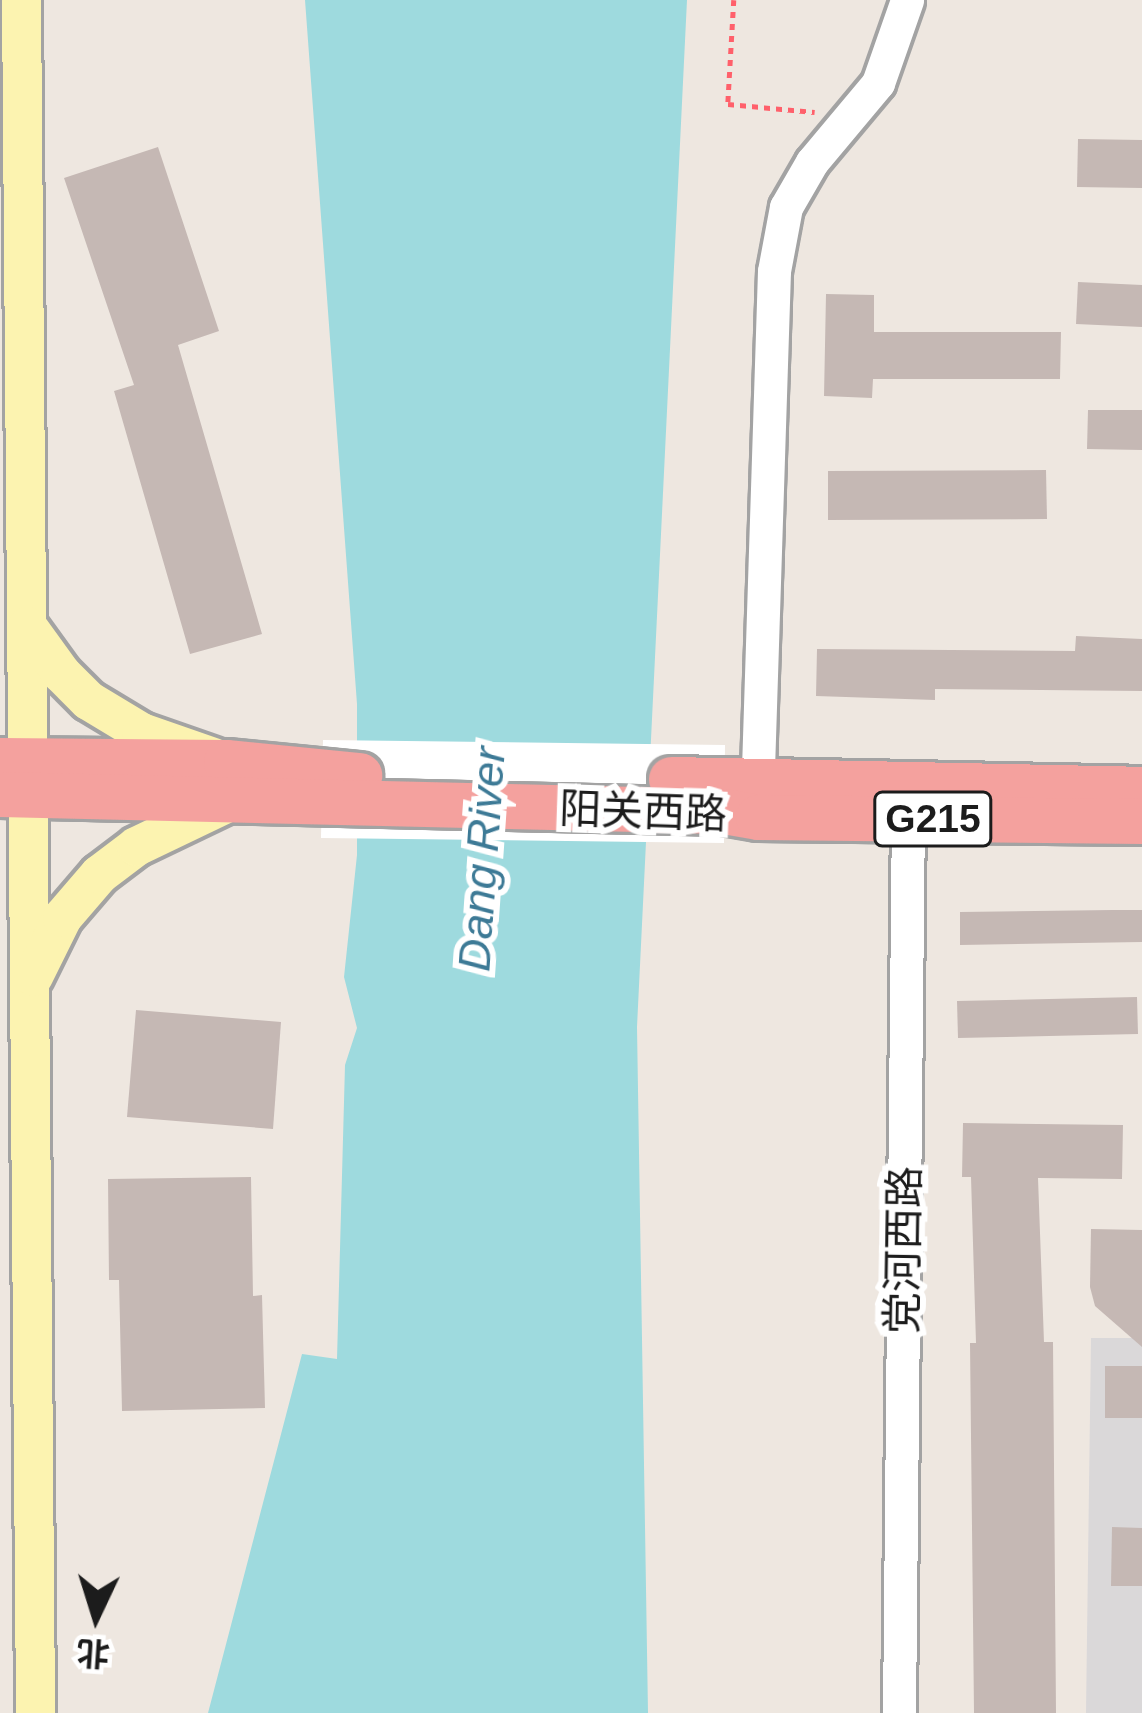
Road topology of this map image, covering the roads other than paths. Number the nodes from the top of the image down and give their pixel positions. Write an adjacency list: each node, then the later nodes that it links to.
1 (21, 0): 4 (main road)
2 (907, 0): 8 (street)
3 (0, 512): 4 (main road)
4 (10, 614): 5 (main road); 6 (main road)
5 (11, 777): 6 (highway, 阳关西路 / G215); 11 (main road)
6 (232, 780): 8 (highway, 阳关西路 / G215); 11 (main road)
7 (1142, 789): 9 (highway, 阳关西路 / G215)
8 (741, 797): 9 (highway, 阳关西路 / G215)
9 (908, 803): 10 (highway, 阳关西路 / G215); 14 (street, 党河西路)
10 (1142, 821)
11 (11, 964): 12 (main road); 13 (main road)
12 (11, 1713)
13 (35, 1713)
14 (899, 1713)

